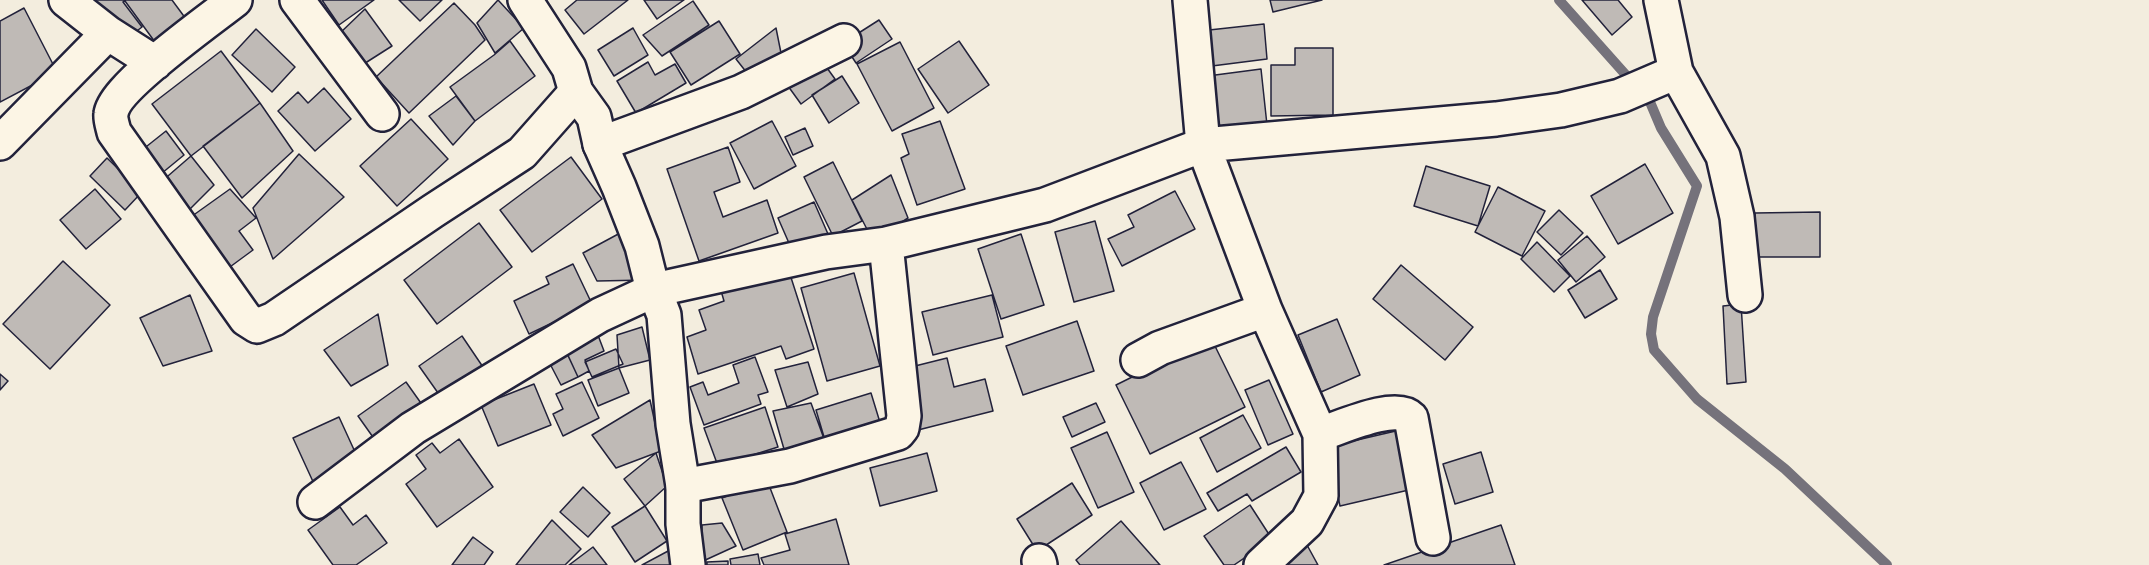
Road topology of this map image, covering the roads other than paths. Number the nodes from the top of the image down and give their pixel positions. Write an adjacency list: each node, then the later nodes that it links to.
1 (66, 0): 7 (street)
2 (236, 0): 9 (street)
3 (297, 0): 12 (street)
4 (525, 0): 11 (street)
5 (1190, 0): 15 (street)
6 (1661, 0): 10 (street)
7 (108, 33): 9 (street); 13 (street)
8 (844, 41): 14 (street)
9 (155, 63): 11 (street)
10 (1676, 72): 15 (street); 18 (street)
11 (576, 92): 14 (street)
12 (381, 114)
13 (0, 143)
14 (600, 144): 17 (street)
15 (1203, 145): 16 (street); 19 (street)
16 (886, 244): 17 (street); 22 (street)
17 (654, 290): 22 (street); 23 (street)
18 (1745, 295)
19 (1265, 310): 20 (street); 21 (street)
20 (1138, 360)
21 (1320, 434): 24 (street); 26 (street)
22 (684, 486): 25 (street)
23 (315, 502)
24 (1433, 538)
25 (688, 565)
26 (1261, 565)

